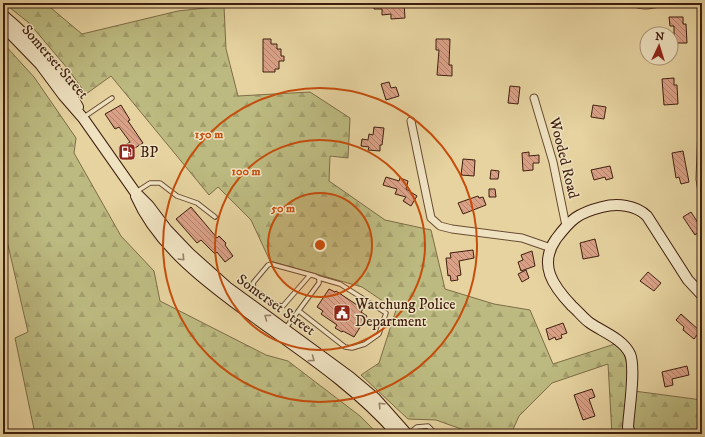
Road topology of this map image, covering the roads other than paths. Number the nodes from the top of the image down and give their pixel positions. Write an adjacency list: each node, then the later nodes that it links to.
1 (635, 3): 2 (street)
2 (660, 3)
3 (3, 15): 7 (main road, Somerset Street)
4 (3, 26): 7 (main road, Somerset Street)
5 (112, 98): 7 (lane)
6 (534, 98): 13 (street, Wooded Road)
7 (83, 118): 10 (main road, Somerset Street)
8 (411, 121): 14 (street)
9 (702, 127): 11 (street)
10 (135, 192): 12 (lane); 19 (main road, Somerset Street)
11 (702, 192)
12 (214, 217)
13 (566, 226): 14 (main road); 17 (main road)
14 (552, 248): 23 (main road)
15 (310, 275): 15 (lane); 16 (lane)
16 (319, 278): 18 (lane); 18 (lane)
17 (702, 295)
18 (299, 311): 19 (lane)
19 (283, 333): 20 (main road, Somerset Street, one-way to 20); 21 (main road, Somerset Street, one-way to 19)
20 (397, 434)
21 (408, 434): 22 (lane)
22 (436, 434)
23 (630, 434)

